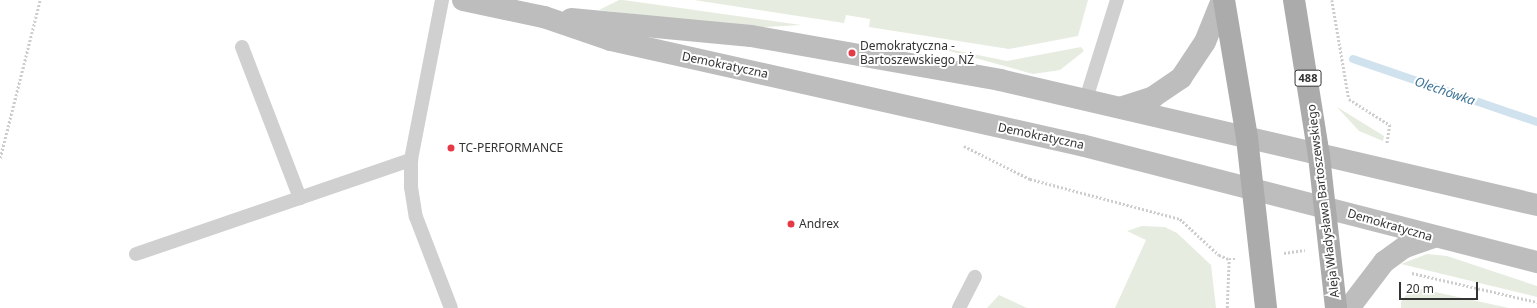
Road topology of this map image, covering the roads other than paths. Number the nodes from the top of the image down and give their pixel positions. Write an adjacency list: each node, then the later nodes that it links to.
1 (442, 0): 12 (lane)
2 (463, 0): 6 (street, Demokratyczna)
3 (1117, 0): 8 (lane)
4 (1223, 0): 9 (street); 10 (main road)
5 (1294, 0): 11 (main road, Aleja Władysława Bartoszewskiego / 488)
6 (544, 17): 8 (street, Demokratyczna); 13 (street, Demokratyczna)
7 (242, 47): 14 (lane)
8 (1086, 99): 9 (street, Demokratyczna)
9 (1122, 107): 10 (street, Demokratyczna)
10 (1247, 138): 11 (street, Demokratyczna); 13 (main road)
11 (1319, 156): 15 (street, Demokratyczna); 16 (main road, Aleja Władysława Bartoszewskiego / 488)
12 (411, 160): 14 (lane); 21 (lane)
13 (1253, 188): 16 (street, Demokratyczna); 23 (main road)
14 (300, 198): 18 (lane)
15 (1537, 205)
16 (1326, 208): 17 (street, Demokratyczna); 24 (main road, Aleja Władysława Bartoszewskiego / 488)
17 (1434, 237): 19 (street, Demokratyczna); 25 (street)
18 (136, 254)
19 (1537, 262)
20 (975, 277): 22 (lane)
21 (452, 308)
22 (959, 308)
23 (1266, 308)
24 (1336, 308)
25 (1349, 308)

